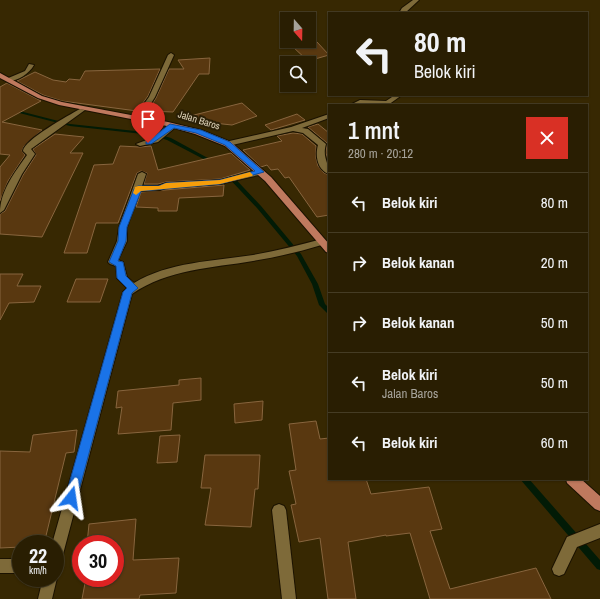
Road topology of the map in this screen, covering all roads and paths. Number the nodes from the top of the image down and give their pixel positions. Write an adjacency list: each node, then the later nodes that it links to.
1 (416, 0): 2 (street)
2 (402, 12)
3 (171, 55): 12 (street)
4 (30, 64): 6 (street)
5 (0, 75): 6 (main road, Jalan Baros)
6 (8, 80): 10 (main road, Jalan Baros)
7 (398, 96): 9 (street)
8 (357, 101): 9 (street)
9 (390, 104)
10 (82, 110): 12 (main road, Jalan Baros); 21 (street)
11 (328, 116): 14 (street)
12 (137, 119): 13 (main road, Jalan Baros)
13 (173, 126): 15 (street); 16 (main road, Jalan Baros)
14 (293, 129): 16 (street); 17 (street)
15 (140, 144)
16 (228, 144): 18 (main road, Jalan Baros)
17 (328, 171)
18 (260, 172): 20 (street); 22 (main road, Jalan Baros)
19 (142, 174): 20 (street)
20 (138, 189): 24 (street)
21 (0, 210)
22 (322, 242): 23 (main road, Jalan Baros); 24 (street)
23 (328, 249)
24 (133, 288): 29 (street)
25 (573, 480): 26 (main road)
26 (600, 505)
27 (279, 510): 35 (street)
28 (600, 531): 32 (street)
29 (61, 535)
30 (0, 566): 31 (street)
31 (12, 566)
32 (559, 569)
33 (48, 587): 34 (street)
34 (45, 599)
35 (289, 599)

